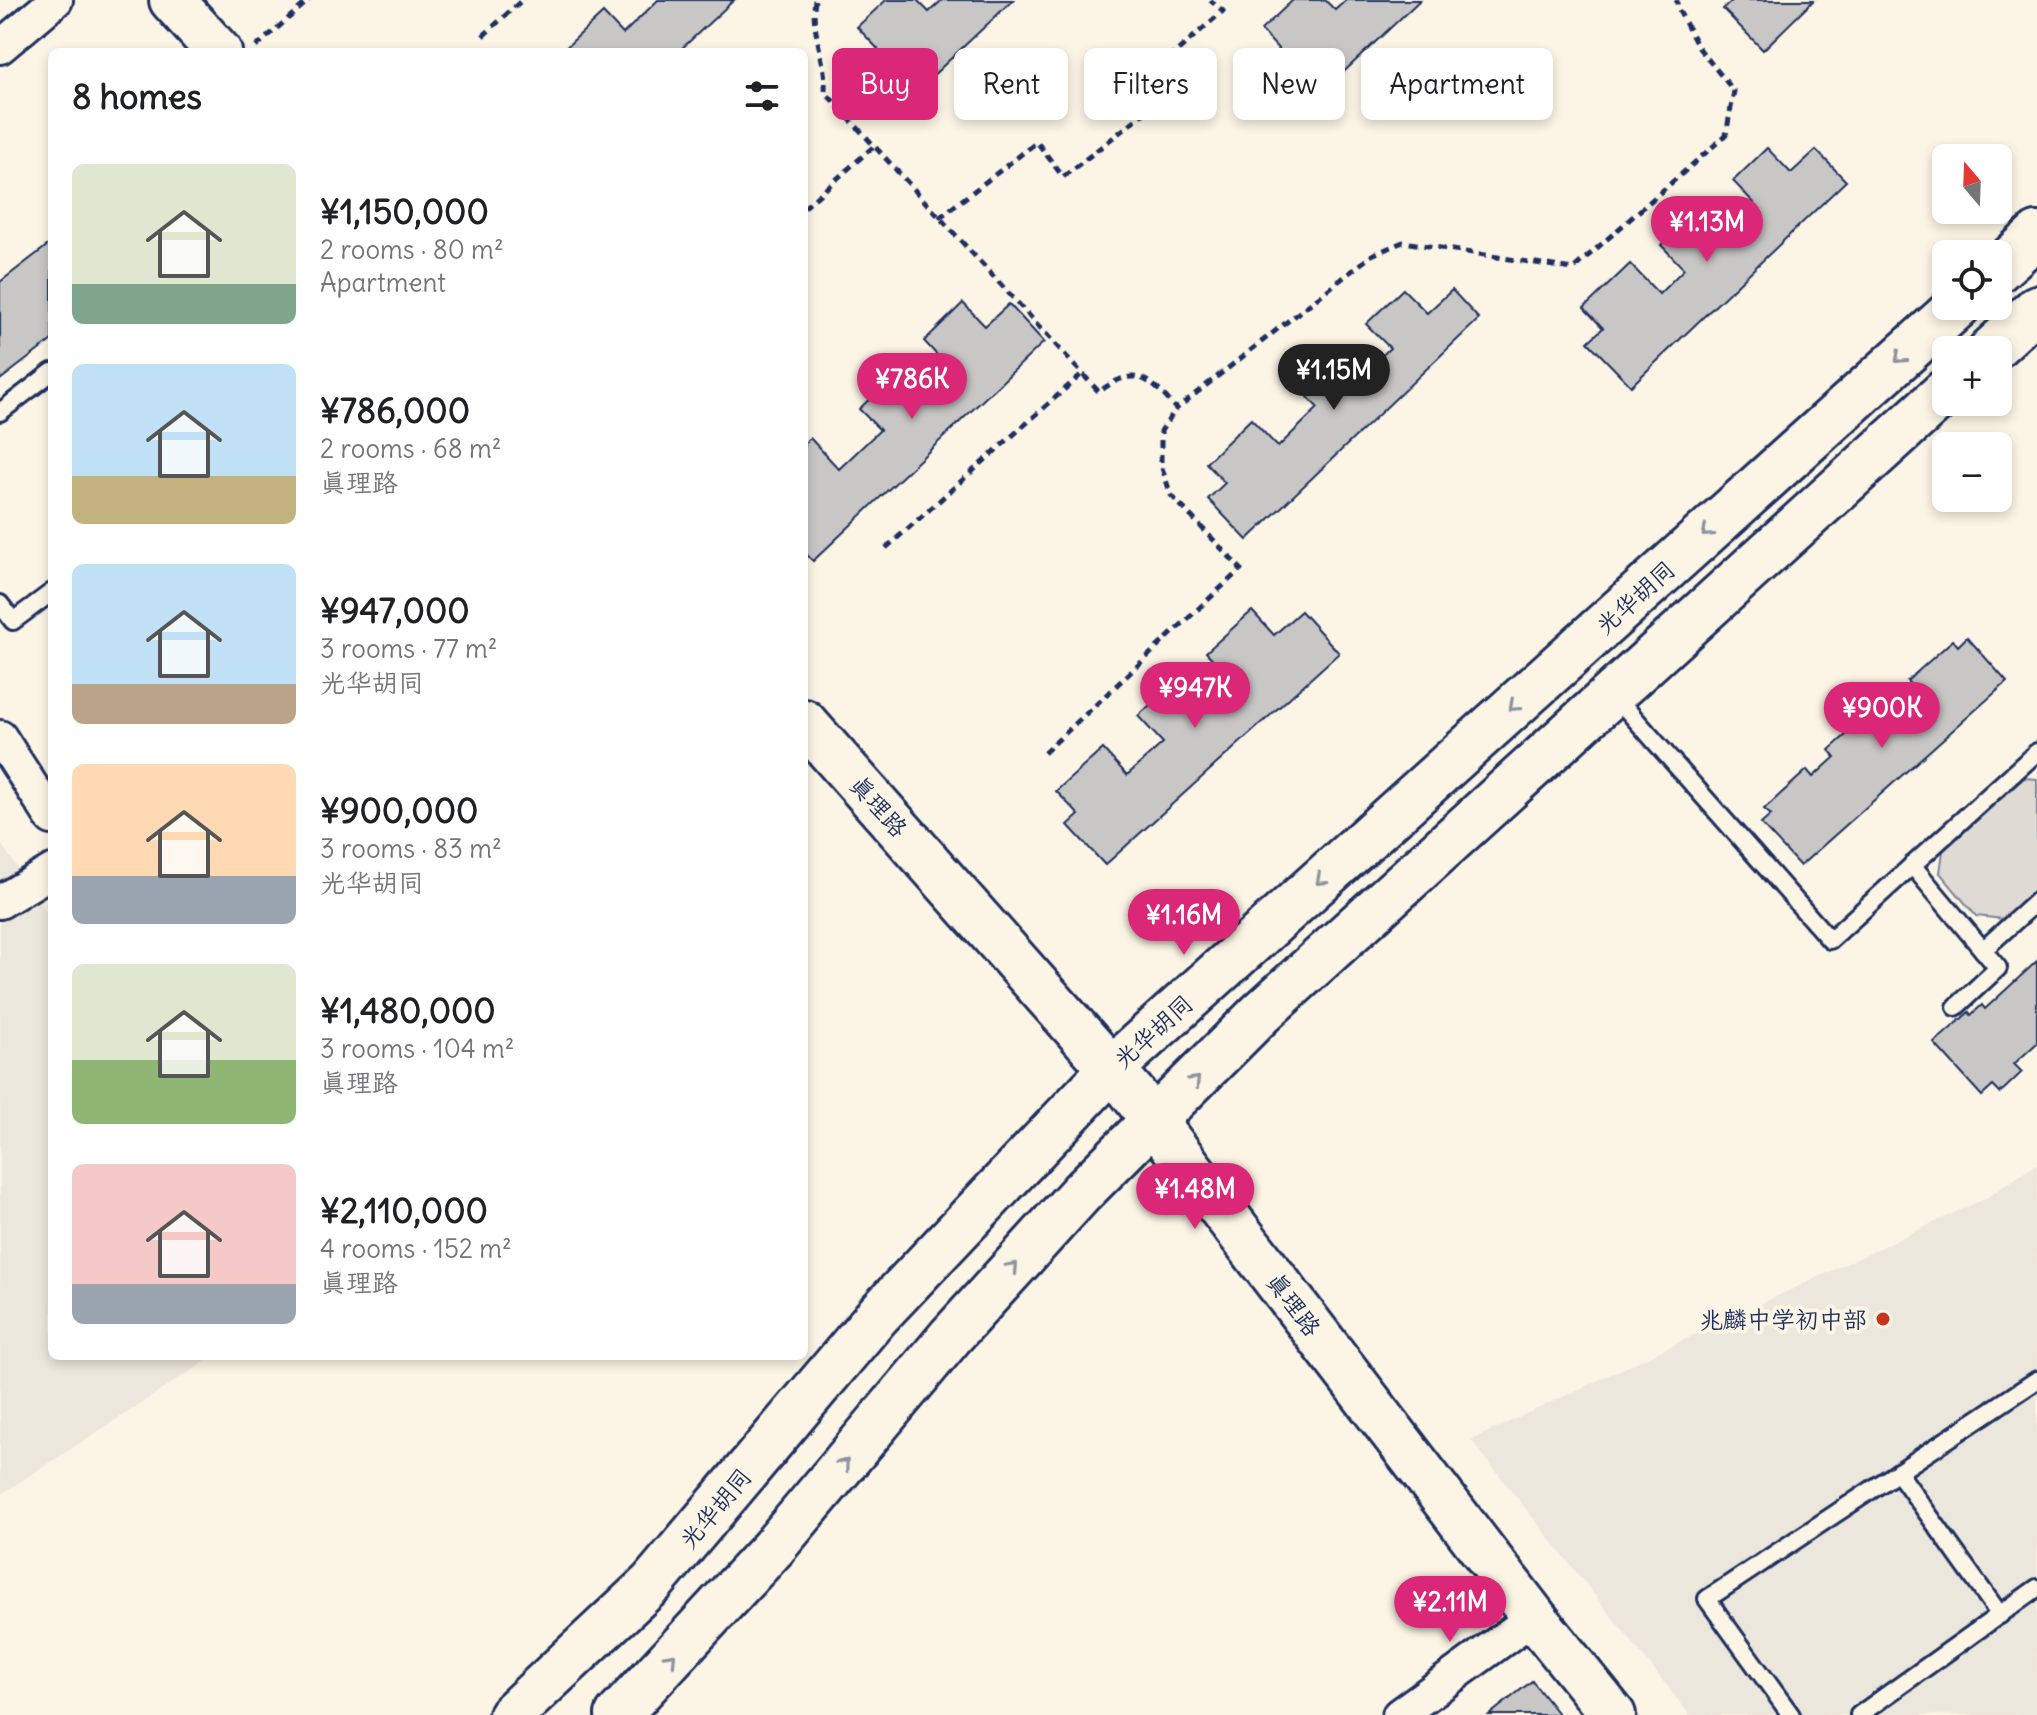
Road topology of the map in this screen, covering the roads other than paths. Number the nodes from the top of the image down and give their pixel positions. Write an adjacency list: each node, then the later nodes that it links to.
1 (56, 0): 3 (street)
2 (172, 0): 4 (main road)
3 (0, 47)
4 (215, 48)
5 (2037, 235): 6 (main road)
6 (2012, 257)
7 (2037, 308): 9 (main road)
8 (1942, 320): 26 (main road, 光华胡同, one-way to 26)
9 (2006, 336)
10 (48, 375): 12 (lane)
11 (1932, 404): 15 (main road)
12 (0, 412)
13 (48, 595): 14 (lane)
14 (0, 604)
15 (1613, 693): 20 (lane); 27 (main road, one-way to 15)
16 (808, 727): 26 (main road, 真理路)
17 (0, 737): 19 (street)
18 (2037, 752): 20 (lane)
19 (48, 812)
20 (1912, 865): 24 (lane)
21 (48, 873): 23 (street)
22 (2037, 901): 24 (lane)
23 (0, 902)
24 (1983, 950): 25 (lane)
25 (1956, 1007)
26 (1111, 1069): 27 (main road, 真理路); 33 (main road, 光华胡同)
27 (1154, 1122): 32 (main road, 真理路); 34 (main road, one-way to 27)
28 (2037, 1380): 29 (lane)
29 (1898, 1472): 31 (lane); 37 (lane)
30 (2037, 1588): 31 (lane)
31 (2000, 1615): 38 (lane)
32 (1534, 1617): 35 (street); 36 (main road, 真理路)
33 (511, 1715)
34 (618, 1715)
35 (1399, 1715)
36 (1613, 1715)
37 (1791, 1715)
38 (1859, 1715)

